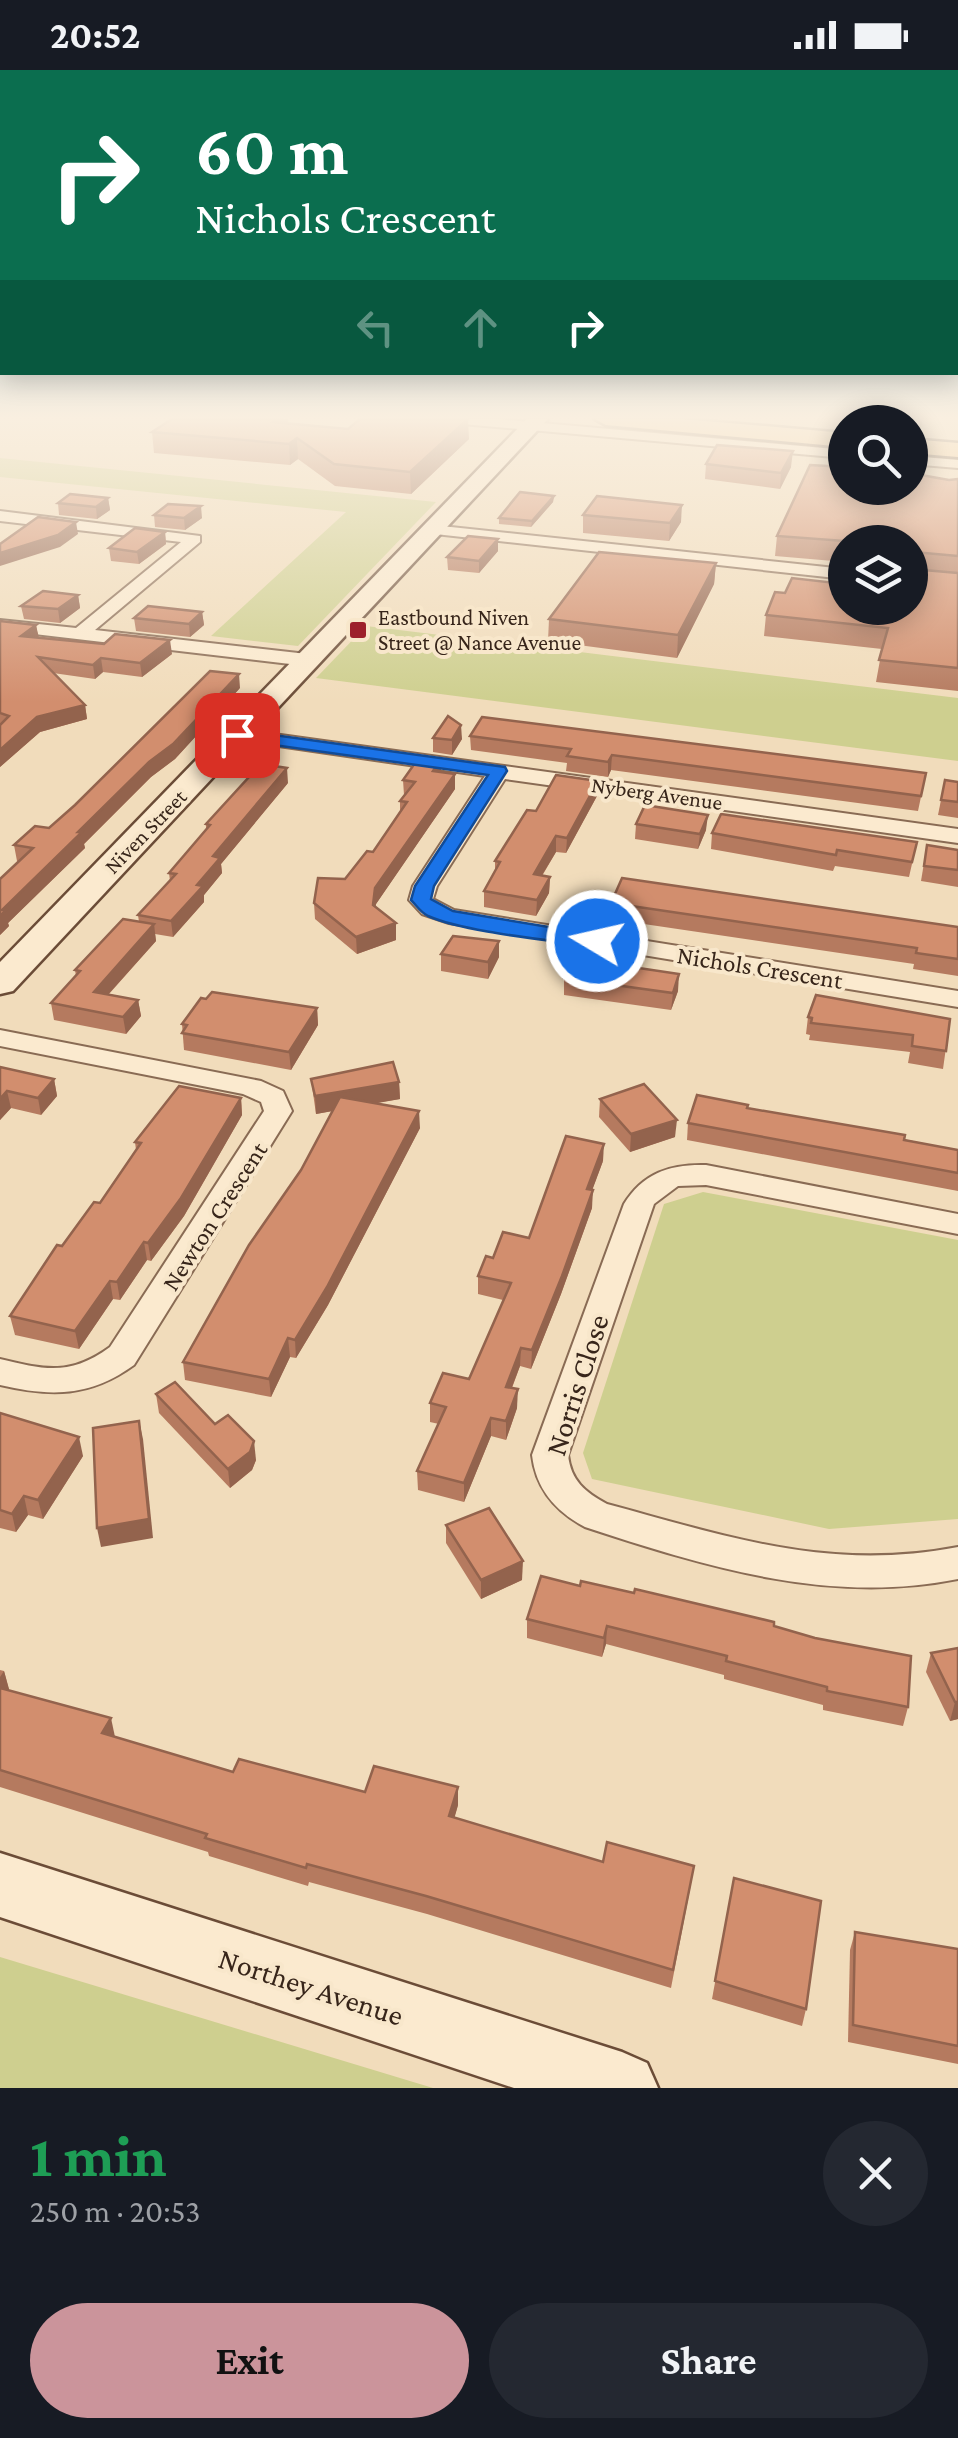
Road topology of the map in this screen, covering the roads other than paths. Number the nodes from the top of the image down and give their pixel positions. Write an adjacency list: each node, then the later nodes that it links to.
1 (448, 513): 3 (street, Niven Street)
2 (4, 519): 6 (street)
3 (432, 530): 4 (street); 7 (street, Niven Street)
4 (828, 572)
5 (0, 626): 6 (street)
6 (82, 632): 7 (street)
7 (307, 660): 8 (street, Niven Street)
8 (237, 735): 9 (street, Nyberg Avenue); 11 (street, Niven Street)
9 (499, 771): 10 (street, Nyberg Avenue); 12 (street, Nichols Crescent)
10 (958, 836)
11 (0, 983)
12 (958, 999)
13 (0, 1038): 15 (street, Newton Crescent)
14 (958, 1224): 16 (street, Norris Close)
15 (0, 1372)
16 (958, 1563)
17 (0, 1886): 18 (street, Northey Avenue)
18 (622, 2088)

